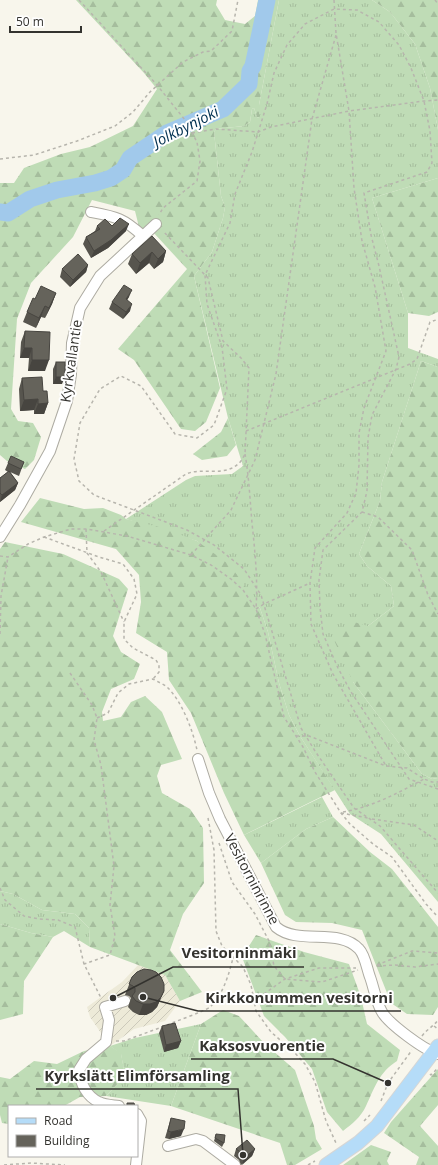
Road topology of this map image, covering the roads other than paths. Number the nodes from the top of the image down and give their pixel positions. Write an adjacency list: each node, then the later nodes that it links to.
1 (91, 212): 3 (street)
2 (156, 224): 3 (street, Kyrkvallantie)
3 (143, 236): 4 (street, Kyrkvallantie)
4 (0, 537)
5 (198, 759): 7 (street, Vesitorninrinne)
6 (125, 1001): 8 (street)
7 (436, 1051): 12 (main road)
8 (113, 1105)
9 (139, 1118): 10 (street)
10 (138, 1136)
11 (168, 1146): 13 (street)
12 (323, 1162)
13 (235, 1165)

